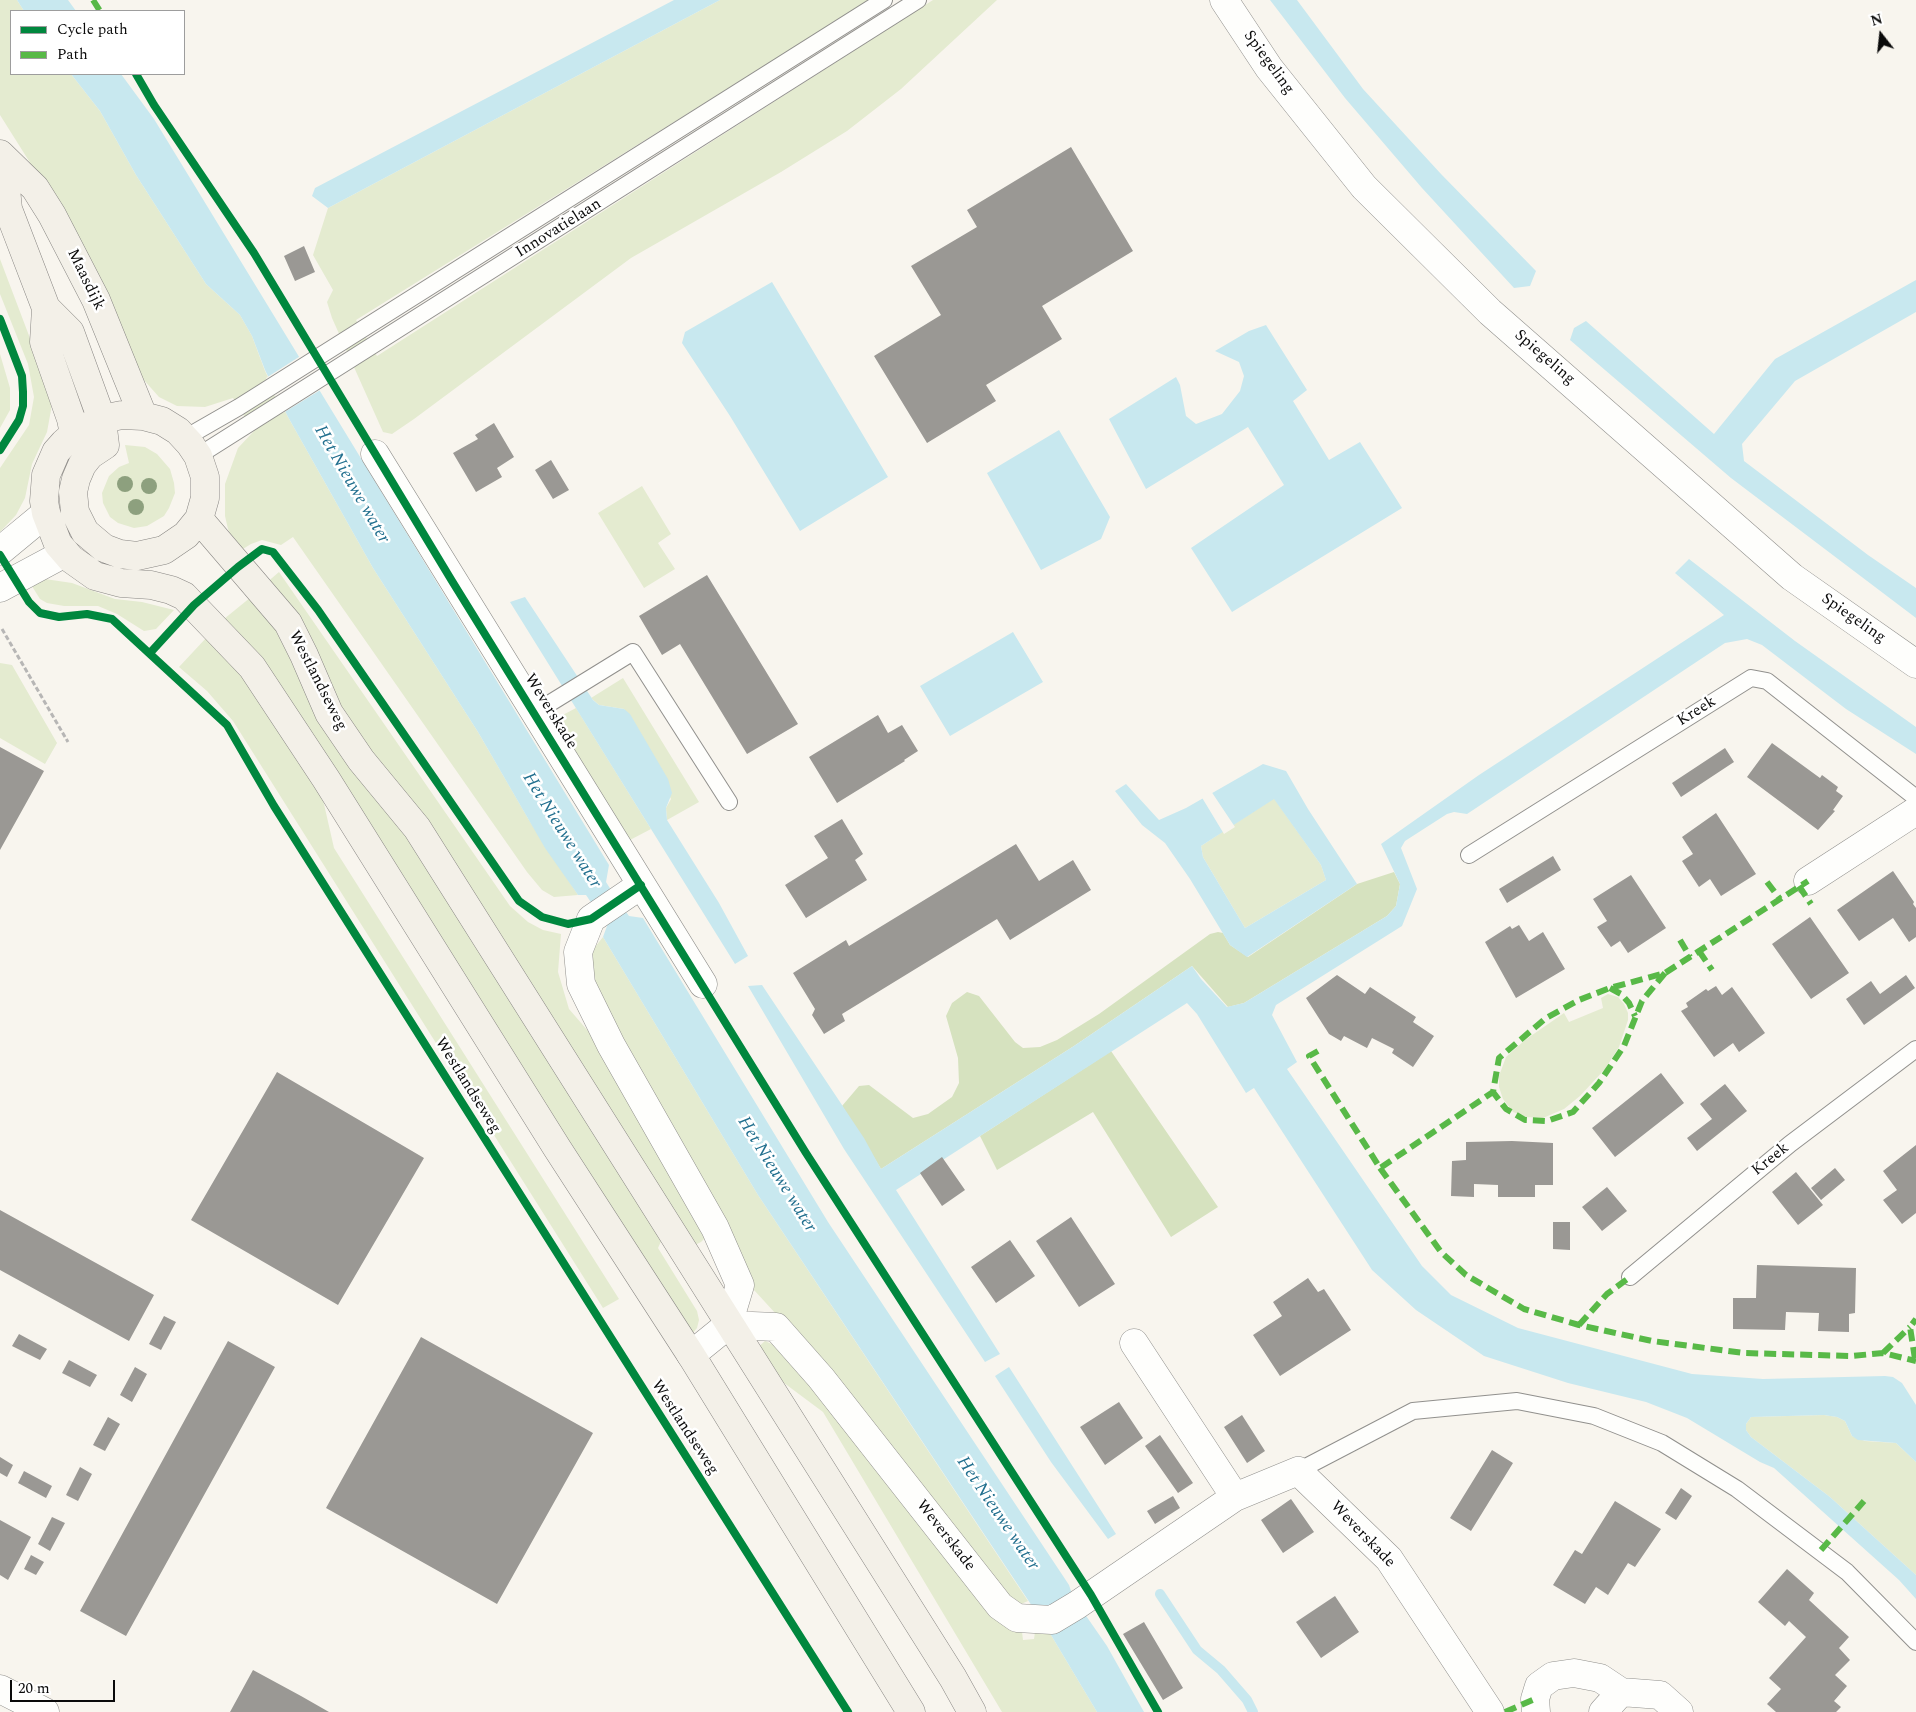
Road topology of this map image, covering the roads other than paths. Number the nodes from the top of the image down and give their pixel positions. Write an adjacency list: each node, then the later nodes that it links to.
1 (884, 0): 9 (lane, Innovatielaan)
2 (918, 0): 9 (lane, Innovatielaan)
3 (1224, 0): 17 (street, Spiegeling)
4 (2, 156): 5 (main road, Maasdijk); 6 (main road, Maasdijk)
5 (46, 308): 7 (main road, Maasdijk); 8 (main road, Maasdijk)
6 (143, 416): 7 (main road); 9 (main road)
7 (102, 420): 8 (main road); 13 (main road)
8 (74, 434): 11 (main road)
9 (192, 447): 12 (main road)
10 (375, 454): 18 (street, Weverskade)
11 (46, 513): 14 (street); 15 (main road)
12 (199, 519): 13 (main road); 28 (main road, Westlandseweg)
13 (92, 539): 15 (main road)
14 (0, 551)
15 (65, 553): 16 (street); 30 (main road)
16 (0, 588)
17 (1916, 664)
18 (534, 713): 20 (lane); 24 (street, Weverskade)
19 (1916, 798): 22 (lane, Kreek)
20 (729, 802)
21 (1916, 811): 23 (street)
22 (1469, 854)
23 (1808, 881)
24 (641, 885): 25 (street, Weverskade); 28 (street)
25 (702, 984)
26 (1916, 1049): 27 (lane, Kreek)
27 (1630, 1277)
28 (728, 1324): 30 (street); 32 (street, Weverskade); 38 (main road, Westlandseweg)
29 (1134, 1342): 32 (street)
30 (691, 1355): 37 (main road)
31 (1298, 1471): 32 (street, Weverskade); 33 (lane); 39 (street, Weverskade)
32 (1235, 1497)
33 (1916, 1642)
34 (0, 1689): 36 (street)
35 (1621, 1692): 40 (street); 41 (street); 42 (street)
36 (45, 1712)
37 (912, 1712)
38 (972, 1712)
39 (1490, 1712)
40 (1536, 1712)
41 (1603, 1712)
42 (1679, 1712)

